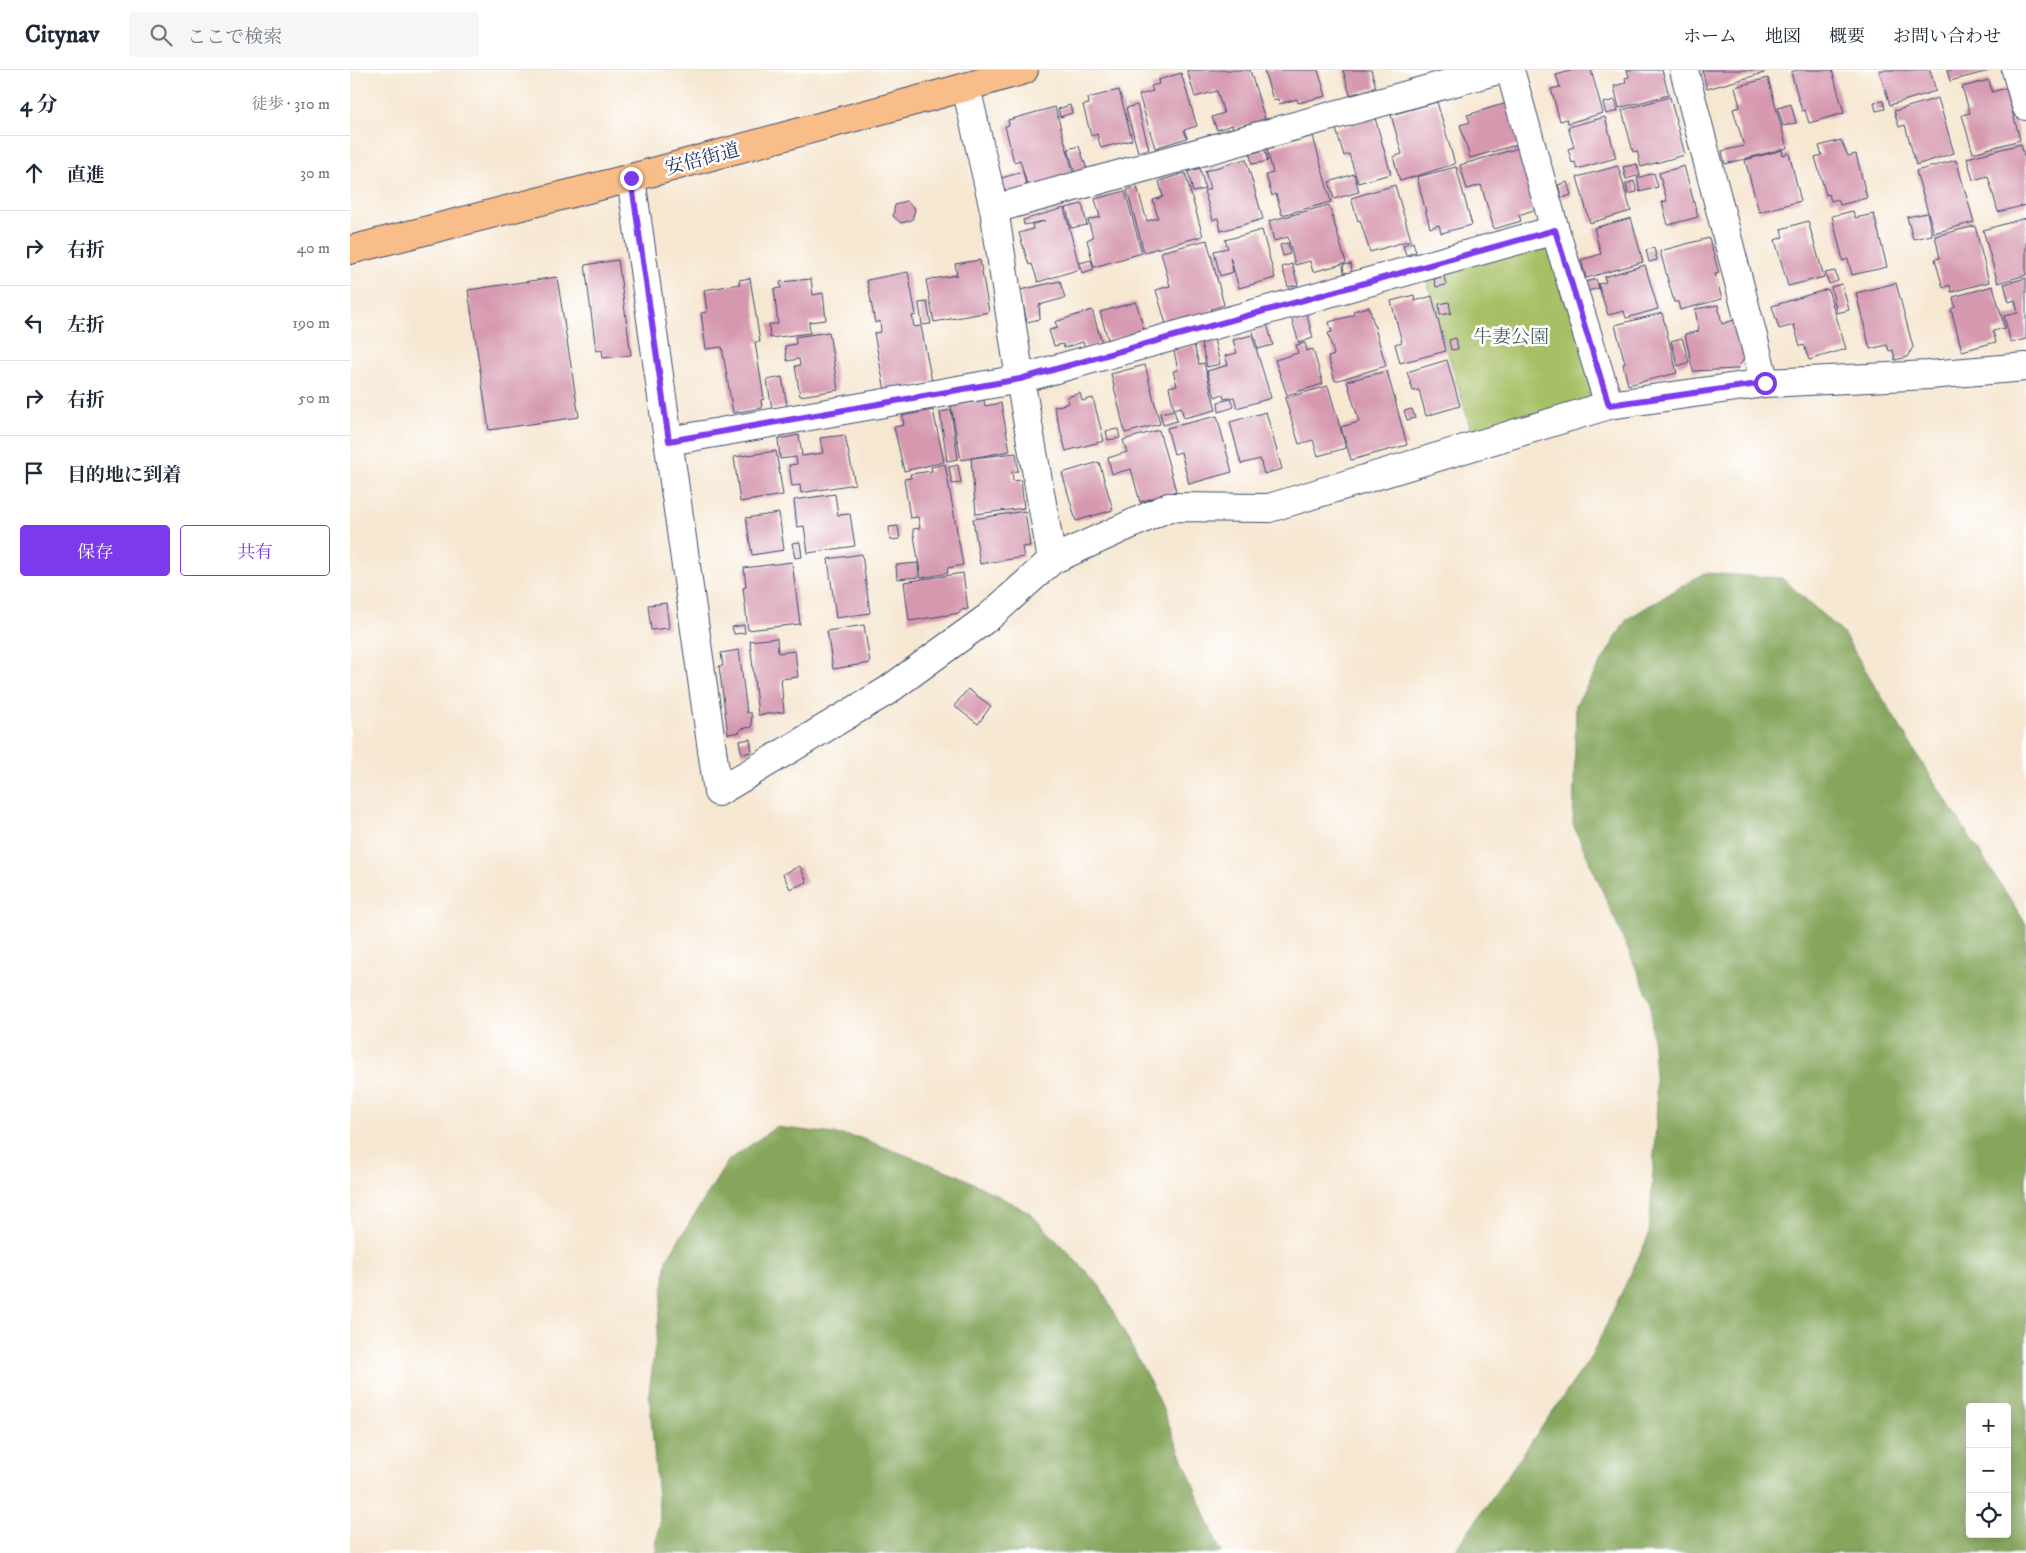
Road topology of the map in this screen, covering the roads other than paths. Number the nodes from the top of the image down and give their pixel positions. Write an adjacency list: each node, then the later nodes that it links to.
1 (1024, 70): 6 (main road, 安倍街道)
2 (1498, 70): 9 (street)
3 (1510, 70): 10 (street)
4 (1684, 70): 14 (street)
5 (2020, 74): 7 (street)
6 (966, 87): 8 (main road, 安倍街道); 9 (street)
7 (2026, 106)
8 (631, 178): 11 (main road, 安倍街道); 16 (street)
9 (994, 209): 13 (street)
10 (1555, 230): 13 (street); 15 (street)
11 (350, 250)
12 (2026, 367): 14 (street)
13 (1020, 379): 16 (street); 17 (street)
14 (1765, 383): 15 (street)
15 (1609, 405): 17 (street)
16 (669, 441): 17 (street)
17 (1052, 560)

